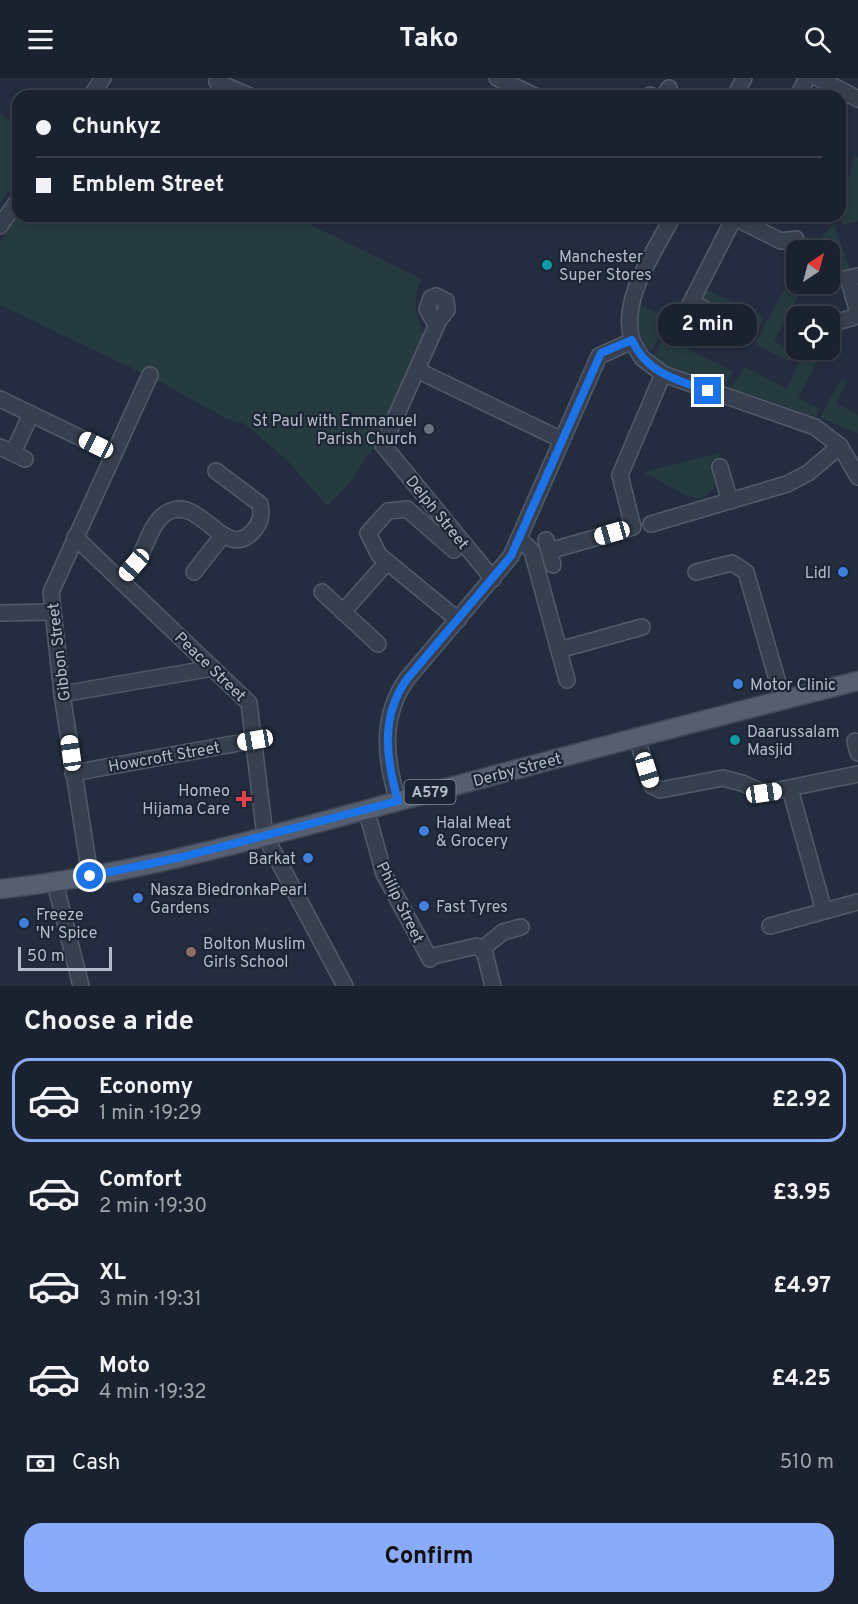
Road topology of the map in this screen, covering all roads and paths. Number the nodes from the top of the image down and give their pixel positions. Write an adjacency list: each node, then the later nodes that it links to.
1 (497, 78): 5 (street)
2 (824, 81): 6 (street)
3 (225, 82): 4 (street)
4 (239, 90)
5 (522, 90)
6 (841, 90)
7 (12, 209): 11 (street)
8 (670, 222): 18 (street)
9 (730, 222): 17 (street)
10 (743, 222): 12 (street)
11 (0, 226)
12 (796, 239)
13 (853, 277): 14 (street)
14 (858, 315): 15 (street)
15 (840, 321)
16 (436, 325): 19 (street)
17 (737, 326)
18 (632, 340): 20 (street); 24 (street)
19 (417, 370): 24 (street); 41 (street, Delph Street)
20 (663, 374): 25 (street); 37 (street)
21 (150, 375): 27 (street, Gibbon Street)
22 (0, 399): 23 (street)
23 (31, 414): 26 (street); 27 (street)
24 (562, 440): 35 (street)
25 (840, 446): 30 (street); 31 (street)
26 (13, 453)
27 (114, 454): 34 (street, Gibbon Street)
28 (720, 467): 31 (street)
29 (216, 471): 33 (street)
30 (858, 477)
31 (730, 501): 32 (street)
32 (651, 524)
33 (223, 535): 39 (street); 42 (street)
34 (75, 537): 42 (street, Peace Street); 44 (street, Gibbon Street)
35 (520, 539): 41 (street); 50 (street)
36 (454, 550): 38 (street)
37 (549, 552)
38 (387, 562): 45 (street); 47 (street)
39 (194, 572)
40 (696, 572): 55 (street)
41 (493, 579): 47 (street)
42 (121, 580): 51 (street, Peace Street)
43 (322, 592): 45 (street)
44 (52, 612): 46 (street); 54 (street, Gibbon Street)
45 (343, 612): 49 (street)
46 (0, 613)
47 (458, 620): 61 (street)
48 (642, 627): 50 (street)
49 (378, 644)
50 (559, 650): 52 (street)
51 (213, 668): 54 (street); 57 (street, Peace Street)
52 (567, 680)
53 (858, 681): 55 (main road, Derby Street / A579)
54 (62, 694): 58 (street, Gibbon Street)
55 (783, 700): 56 (main road, Derby Street / A579)
56 (636, 736): 60 (street); 61 (main road, Derby Street / A579)
57 (255, 740): 58 (street, Howcroft Street); 63 (street, Peace Street)
58 (73, 773): 64 (street, Gibbon Street)
59 (858, 774): 60 (street)
60 (790, 789): 68 (street)
61 (398, 801): 62 (main road, Derby Street / A579)
62 (366, 809): 63 (main road, Derby Street / A579); 71 (street, Philip Street)
63 (265, 836): 64 (main road, Derby Street / A579); 73 (street)
64 (90, 876): 65 (main road, Derby Street / A579)
65 (56, 883): 66 (main road, Derby Street / A579); 72 (street)
66 (0, 889)
67 (858, 902): 68 (street)
68 (824, 911): 69 (street)
69 (770, 926)
70 (521, 927): 71 (street)
71 (482, 949): 74 (street)
72 (81, 986)
73 (345, 986)
74 (493, 986)

